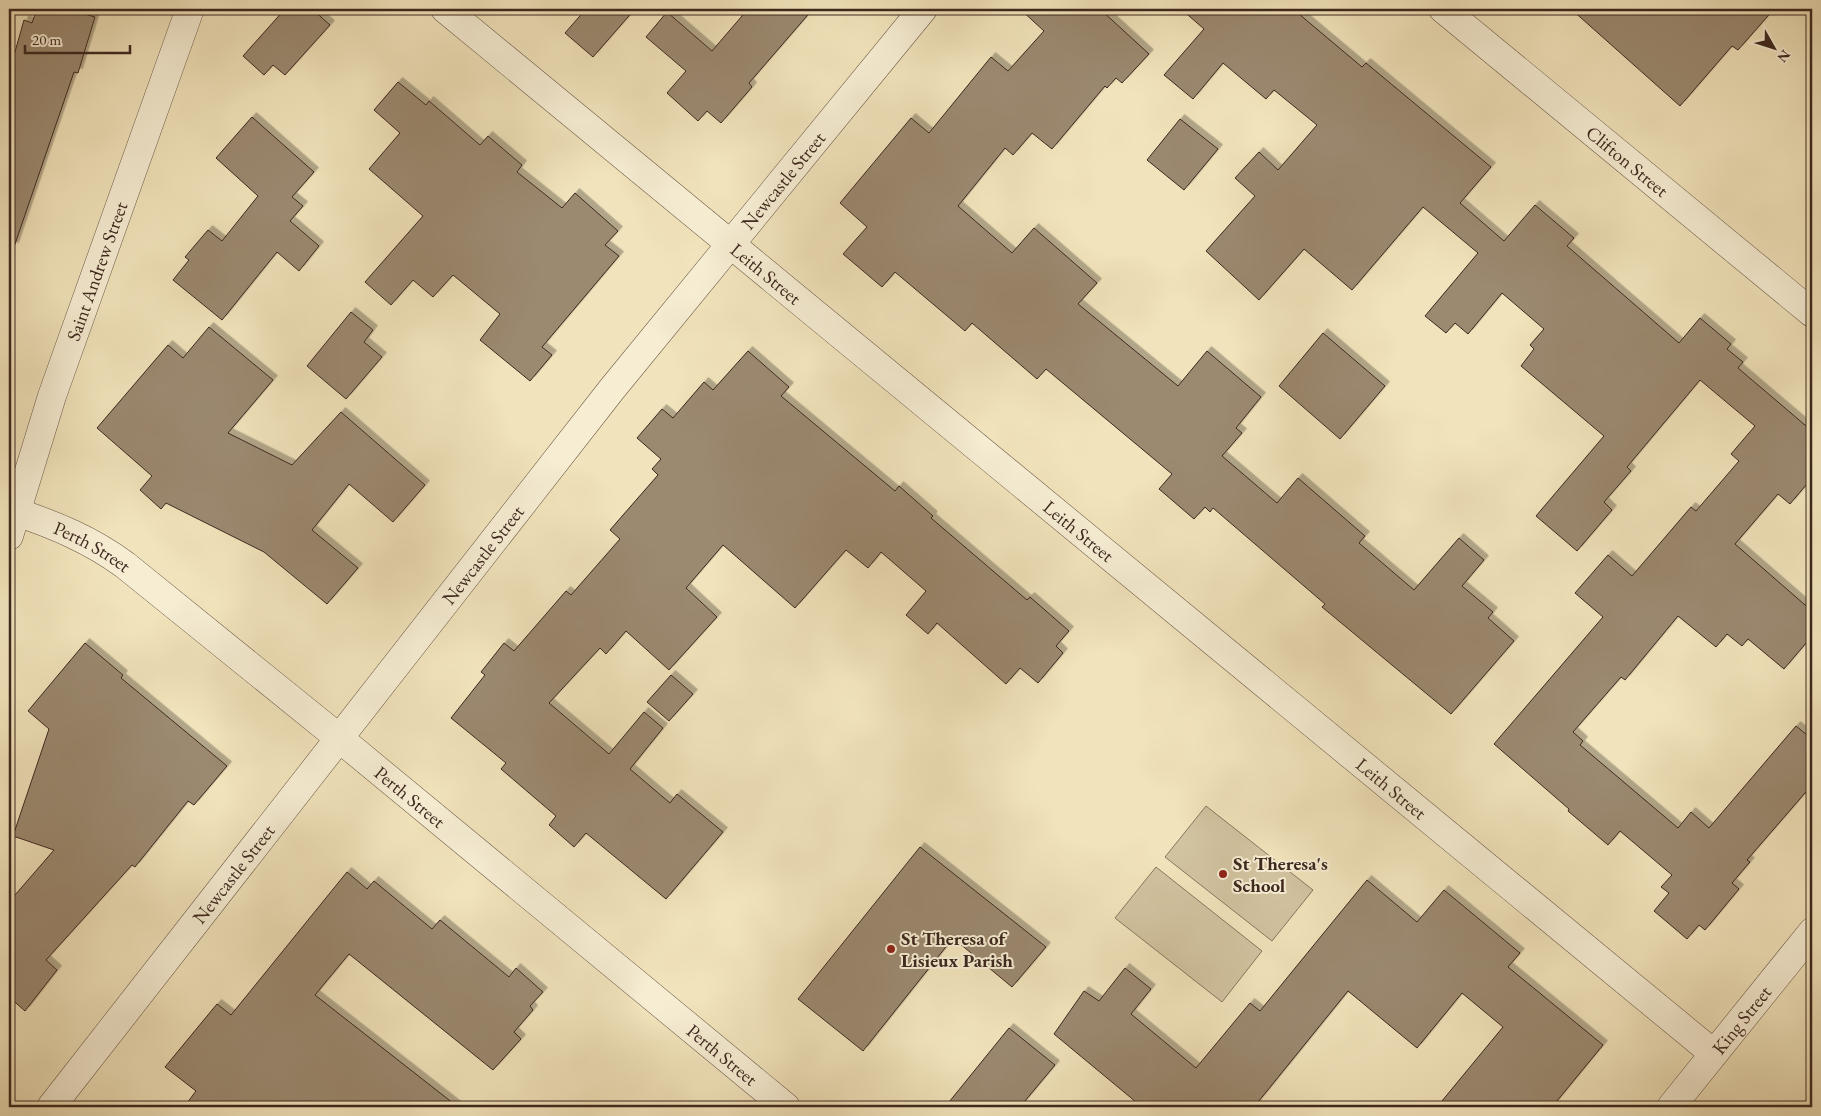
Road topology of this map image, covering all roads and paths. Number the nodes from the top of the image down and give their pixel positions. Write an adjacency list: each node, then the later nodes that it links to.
1 (190, 9): 7 (street, Saint Andrew Street)
2 (445, 9): 5 (street, Leith Street)
3 (923, 9): 5 (street, Newcastle Street)
4 (1443, 9): 6 (street, Clifton Street)
5 (730, 244): 8 (street, Newcastle Street); 10 (street, Leith Street)
6 (1812, 313)
7 (12, 524): 8 (street, Perth Street)
8 (339, 738): 11 (street, Newcastle Street); 12 (street, Perth Street)
9 (1812, 932): 10 (street, King Street)
10 (1713, 1053): 13 (street, King Street)
11 (51, 1107)
12 (786, 1107)
13 (1671, 1107)

